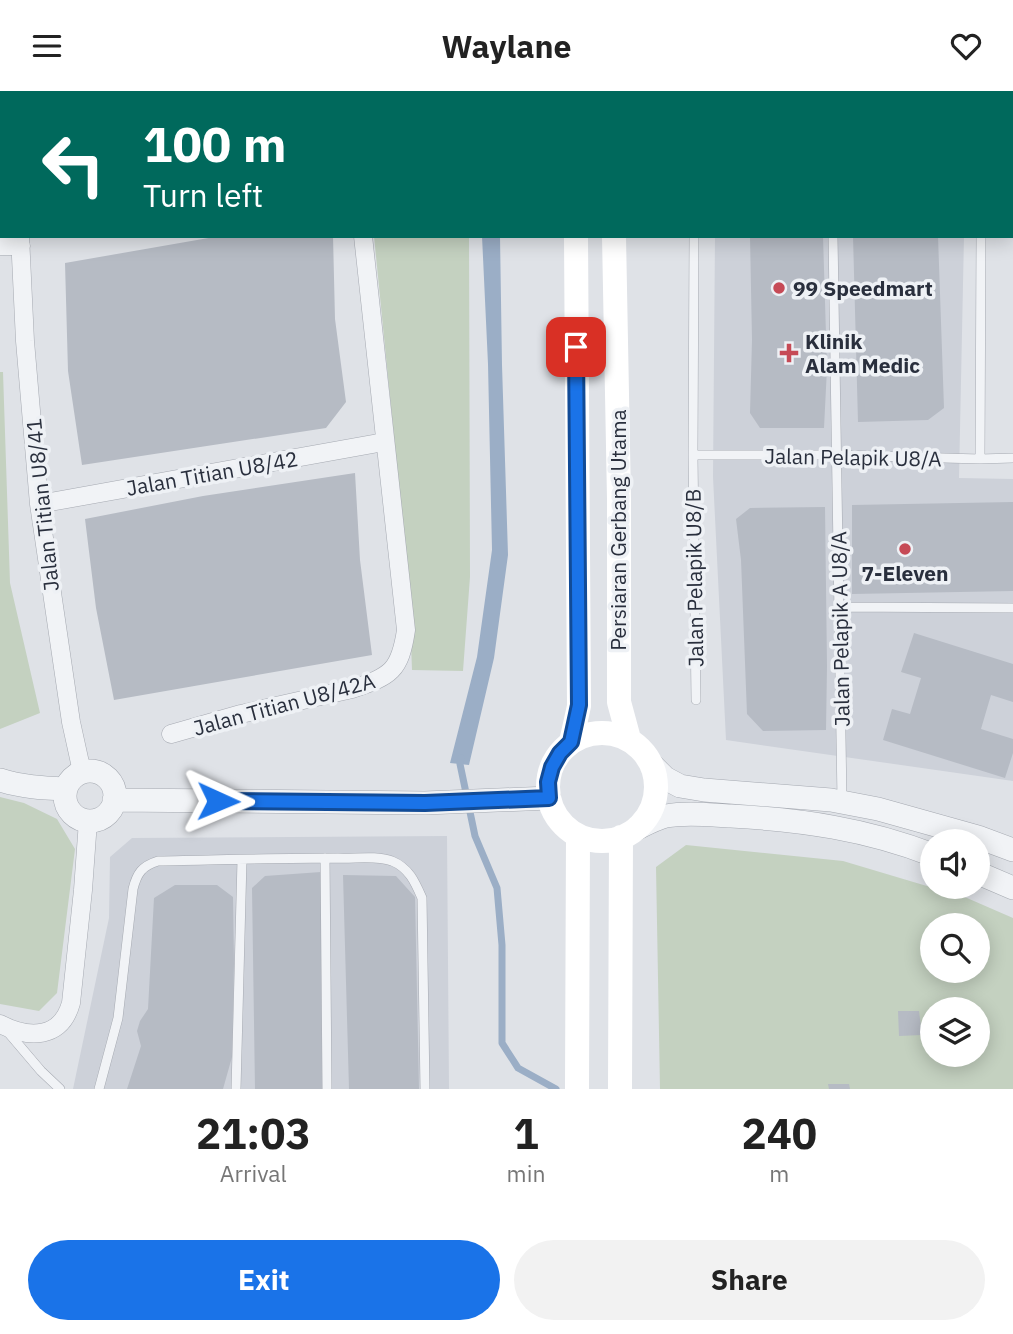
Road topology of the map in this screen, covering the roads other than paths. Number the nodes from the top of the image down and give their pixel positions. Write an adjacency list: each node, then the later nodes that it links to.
1 (363, 238): 9 (street)
2 (576, 238): 20 (main road, Persiaran Gerbang Utama)
3 (614, 238): 19 (main road, Persiaran Gerbang Utama)
4 (694, 238): 10 (lane, Jalan Pelapik U8/B)
5 (833, 238): 11 (lane, Jalan Pelapik A U8/A)
6 (981, 238): 13 (lane)
7 (21, 241): 8 (street); 14 (street, Jalan Titian U8/41)
8 (0, 246)
9 (384, 442): 14 (street, Jalan Titian U8/42); 18 (street, Jalan Titian U8/42A)
10 (693, 455): 11 (lane, Jalan Pelapik U8/A); 17 (lane, Jalan Pelapik U8/B)
11 (837, 455): 13 (lane, Jalan Pelapik U8/A); 15 (lane, Jalan Pelapik A U8/A)
12 (1013, 458): 13 (lane, Jalan Pelapik U8/A)
13 (980, 459)
14 (39, 503): 22 (street, Jalan Titian U8/41)
15 (839, 607): 16 (lane); 27 (lane, Jalan Pelapik A U8/A)
16 (1013, 608)
17 (696, 700)
18 (172, 734)
19 (629, 739): 20 (main road); 21 (main road)
20 (571, 742): 25 (main road)
21 (652, 765): 27 (street); 31 (main road)
22 (82, 772): 24 (street); 26 (street)
23 (0, 780): 24 (street)
24 (66, 789): 28 (street)
25 (549, 798): 26 (street); 32 (main road)
26 (114, 800): 28 (street)
27 (842, 803): 29 (street)
28 (88, 821): 39 (street)
29 (949, 829)
30 (1013, 830): 33 (street)
31 (629, 833): 32 (main road); 36 (street); 41 (main road)
32 (579, 836): 40 (main road)
33 (990, 838)
34 (990, 841): 35 (street)
35 (1013, 850)
36 (920, 851)
37 (325, 858): 38 (lane); 45 (lane); 46 (lane)
38 (242, 860): 43 (lane); 44 (lane)
39 (2, 1025): 42 (lane)
40 (577, 1078)
41 (620, 1086)
42 (60, 1089)
43 (99, 1089)
44 (236, 1089)
45 (327, 1089)
46 (425, 1089)

